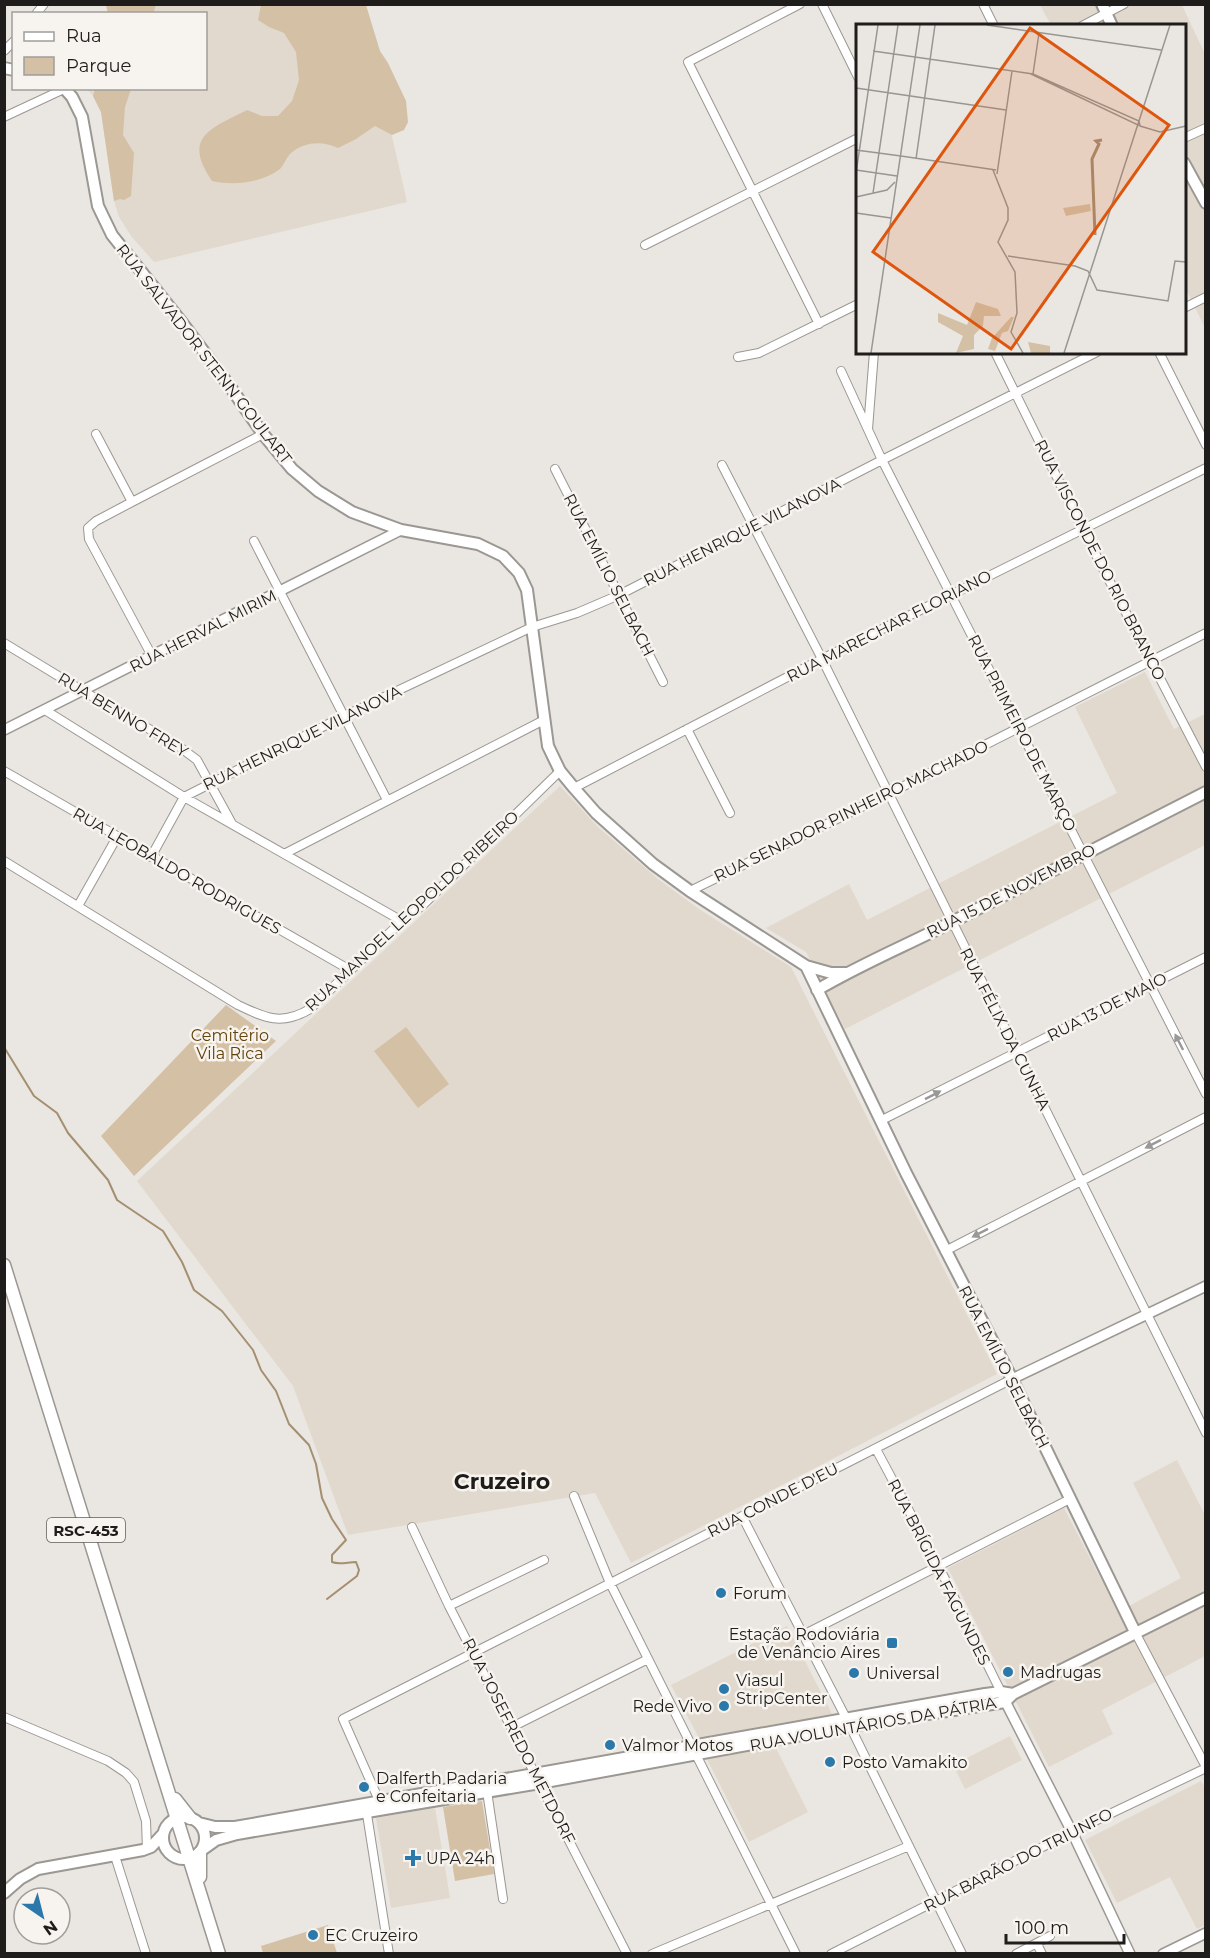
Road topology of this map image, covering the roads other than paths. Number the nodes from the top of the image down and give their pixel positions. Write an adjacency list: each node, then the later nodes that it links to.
1 (800, 4): 17 (street)
2 (822, 4): 9 (street)
3 (983, 4): 6 (street)
4 (1124, 4): 5 (street)
5 (1104, 9): 7 (street); 8 (main road)
6 (993, 24)
7 (1085, 24)
8 (1111, 24)
9 (856, 73)
10 (62, 90): 12 (street)
11 (65, 90): 33 (main road, RUA SALVADOR STENN GOULART)
12 (4, 117)
13 (1206, 128): 14 (street)
14 (1186, 138)
15 (856, 139): 17 (street)
16 (1186, 165): 18 (main road)
17 (752, 190): 19 (street); 23 (street)
18 (1206, 203)
19 (645, 245)
20 (1206, 297): 22 (street)
21 (856, 305): 23 (street)
22 (1186, 307)
23 (819, 324): 28 (street)
24 (874, 354): 31 (street)
25 (995, 354): 30 (street, RUA VISCONDE DO RIO BRANCO)
26 (1093, 354): 30 (street, RUA HENRIQUE VILANOVA)
27 (1160, 354): 34 (street)
28 (738, 357)
29 (841, 371): 31 (street, RUA PRIMEIRO DE MARÇO)
30 (1015, 393): 35 (street, RUA HENRIQUE VILANOVA); 41 (street, RUA VISCONDE DO RIO BRANCO)
31 (868, 430): 35 (street, RUA PRIMEIRO DE MARÇO)
32 (96, 434): 39 (street)
33 (263, 434): 39 (street); 42 (main road, RUA SALVADOR STENN GOULART)
34 (1206, 445)
35 (882, 460): 40 (street, RUA HENRIQUE VILANOVA); 46 (street, RUA PRIMEIRO DE MARÇO)
36 (722, 465): 40 (street, RUA FÉLIX DA CUNHA)
37 (1206, 468): 41 (street, RUA MARECHAR FLORIANO)
38 (555, 469): 45 (street, RUA EMÍLIO SELBACH)
39 (132, 502): 50 (street)
40 (755, 525): 45 (street, RUA HENRIQUE VILANOVA); 51 (street, RUA FÉLIX DA CUNHA)
41 (1082, 528): 46 (street, RUA MARECHAR FLORIANO); 52 (street, RUA VISCONDE DO RIO BRANCO)
42 (401, 530): 44 (street, RUA HERVAL MIRIM); 47 (main road, RUA SALVADOR STENN GOULART)
43 (254, 541): 44 (street)
44 (281, 592): 50 (street, RUA HERVAL MIRIM); 56 (street)
45 (619, 595): 47 (street, RUA HENRIQUE VILANOVA); 53 (street, RUA EMÍLIO SELBACH)
46 (951, 595): 51 (street, RUA MARECHAR FLORIANO); 58 (street, RUA PRIMEIRO DE MARÇO)
47 (532, 627): 56 (street, RUA HENRIQUE VILANOVA); 57 (main road, RUA SALVADOR STENN GOULART)
48 (1206, 633): 52 (street, RUA SENADOR PINHEIRO MACHADO)
49 (4, 643): 54 (street, RUA BENNO FREY)
50 (153, 656): 54 (street, RUA HERVAL MIRIM)
51 (822, 659): 59 (street, RUA MARECHAR FLORIANO); 67 (street, RUA FÉLIX DA CUNHA)
52 (1151, 660): 58 (street, RUA SENADOR PINHEIRO MACHADO); 61 (street, RUA VISCONDE DO RIO BRANCO)
53 (663, 682)
54 (83, 691): 55 (street, RUA HERVAL MIRIM); 64 (street, RUA BENNO FREY)
55 (45, 710): 60 (street, RUA HERVAL MIRIM); 68 (street)
56 (344, 716): 64 (street, RUA HENRIQUE VILANOVA); 69 (street)
57 (544, 720): 63 (main road, RUA SALVADOR STENN GOULART); 69 (street)
58 (1019, 727): 67 (street, RUA SENADOR PINHEIRO MACHADO); 73 (street, RUA PRIMEIRO DE MARÇO)
59 (687, 729): 65 (street, RUA MARECHAR FLORIANO); 70 (street)
60 (4, 730)
61 (1206, 767)
62 (4, 771): 72 (street, RUA LEOBALDO RODRIGUES)
63 (560, 771): 65 (main road, RUA SALVADOR STENN GOULART); 79 (street, RUA MANOEL LEOPOLDO RIBEIRO)
64 (210, 783): 68 (street, RUA HENRIQUE VILANOVA); 71 (street, RUA BENNO FREY)
65 (574, 788): 77 (main road, RUA SALVADOR STENN GOULART)
66 (1206, 792): 73 (main road, RUA 15 DE NOVEMBRO)
67 (888, 794): 77 (street, RUA SENADOR PINHEIRO MACHADO); 80 (street, RUA FÉLIX DA CUNHA)
68 (184, 797): 71 (street); 75 (street, RUA HENRIQUE VILANOVA)
69 (387, 800): 74 (street)
70 (730, 813)
71 (232, 823): 74 (street)
72 (117, 837): 75 (street, RUA LEOBALDO RODRIGUES); 78 (street)
73 (1083, 853): 80 (main road, RUA 15 DE NOVEMBRO); 85 (street, RUA PRIMEIRO DE MARÇO)
74 (284, 854): 79 (street)
75 (151, 857): 83 (street, RUA LEOBALDO RODRIGUES)
76 (4, 861): 78 (street, RUA MANOEL LEOPOLDO RIBEIRO)
77 (690, 891): 82 (main road, RUA SALVADOR STENN GOULART)
78 (78, 906): 83 (street, RUA MANOEL LEOPOLDO RIBEIRO)
79 (402, 921): 83 (street, RUA MANOEL LEOPOLDO RIBEIRO)
80 (951, 922): 84 (main road, RUA 15 DE NOVEMBRO); 87 (street, RUA FÉLIX DA CUNHA)
81 (1206, 957): 85 (street, RUA 13 DE MAIO)
82 (806, 966): 84 (main road); 86 (main road, RUA EMÍLIO SELBACH)
83 (350, 970)
84 (846, 973): 86 (main road, RUA 15 DE NOVEMBRO)
85 (1150, 985): 87 (street, RUA 13 DE MAIO); 88 (street, RUA PRIMEIRO DE MARÇO, one-way to 85)
86 (817, 990): 90 (main road, RUA EMÍLIO SELBACH)
87 (1016, 1052): 90 (street, RUA 13 DE MAIO, one-way to 87); 91 (street, RUA FÉLIX DA CUNHA)
88 (1206, 1094)
89 (1206, 1117): 91 (street, one-way to 91)
90 (880, 1121): 92 (main road, RUA EMÍLIO SELBACH)
91 (1080, 1180): 92 (street, one-way to 92); 95 (street, RUA FÉLIX DA CUNHA)
92 (945, 1251): 96 (main road, RUA EMÍLIO SELBACH)
93 (4, 1265): 121 (highway, RSC-453)
94 (1206, 1286): 95 (street, RUA CONDE D'EU)
95 (1147, 1314): 96 (street, RUA CONDE D'EU); 97 (street, RUA FÉLIX DA CUNHA)
96 (1012, 1379): 98 (street, RUA CONDE D'EU); 100 (main road, RUA EMÍLIO SELBACH)
97 (1206, 1433)
98 (876, 1449): 101 (street, RUA CONDE D'EU); 104 (street, RUA BRÍGIDA FAGUNDES)
99 (574, 1496): 105 (street)
100 (1070, 1499): 104 (street); 108 (main road, RUA EMÍLIO SELBACH)
101 (742, 1516): 105 (street, RUA CONDE D'EU); 109 (street)
102 (412, 1527): 107 (street, RUA JOSEFREDO METDORF)
103 (544, 1560): 107 (street)
104 (938, 1565): 109 (street); 112 (street, RUA BRÍGIDA FAGUNDES)
105 (610, 1583): 110 (street, RUA CONDE D'EU); 111 (street)
106 (1206, 1598): 108 (main road, RUA VOLUNTÁRIOS DA PÁTRIA)
107 (449, 1606): 110 (street, RUA JOSEFREDO METDORF)
108 (1135, 1632): 112 (main road, RUA VOLUNTÁRIOS DA PÁTRIA); 117 (street, RUA EMÍLIO SELBACH)
109 (803, 1635): 114 (street)
110 (474, 1653): 115 (street, RUA JOSEFREDO METDORF); 122 (street, RUA CONDE D'EU)
111 (648, 1659): 115 (street); 116 (street)
112 (1006, 1696): 114 (main road, RUA VOLUNTÁRIOS DA PÁTRIA); 125 (street, RUA BRÍGIDA FAGUNDES)
113 (4, 1716): 127 (street)
114 (848, 1722): 116 (main road, RUA VOLUNTÁRIOS DA PÁTRIA); 126 (street)
115 (512, 1726): 118 (street, RUA JOSEFREDO METDORF)
116 (694, 1750): 118 (main road, RUA VOLUNTÁRIOS DA PÁTRIA); 134 (street)
117 (1206, 1767): 125 (street, RUA BARÃO DO TRIUNFO)
118 (538, 1778): 119 (main road, RUA VOLUNTÁRIOS DA PÁTRIA); 120 (main road, RUA VOLUNTÁRIOS DA PÁTRIA); 141 (street, RUA JOSEFREDO METDORF)
119 (487, 1791): 120 (main road, RUA VOLUNTÁRIOS DA PÁTRIA); 132 (street)
120 (457, 1792): 122 (main road, RUA VOLUNTÁRIOS DA PÁTRIA); 122 (main road, RUA VOLUNTÁRIOS DA PÁTRIA)
121 (170, 1794): 124 (highway); 124 (highway)
122 (383, 1806): 123 (main road, RUA VOLUNTÁRIOS DA PÁTRIA)
123 (366, 1808): 124 (main road, RUA VOLUNTÁRIOS DA PÁTRIA); 129 (main road, RUA VOLUNTÁRIOS DA PÁTRIA); 140 (street)
124 (180, 1823): 127 (main road); 128 (main road); 129 (highway); 129 (main road)
125 (1072, 1832): 133 (street, RUA BARÃO DO TRIUNFO); 148 (street, RUA BRÍGIDA FAGUNDES)
126 (909, 1846): 133 (street); 134 (street)
127 (149, 1848): 128 (main road); 130 (main road)
128 (168, 1853): 129 (main road)
129 (193, 1855): 139 (highway)
130 (115, 1856): 131 (main road); 138 (street)
131 (4, 1893)
132 (503, 1899)
133 (936, 1902): 144 (street, RUA BARÃO DO TRIUNFO); 145 (street)
134 (772, 1904): 142 (street); 143 (street)
135 (1206, 1933): 149 (street)
136 (1050, 1936): 137 (street)
137 (1037, 1944): 146 (street); 147 (street)
138 (146, 1953)
139 (219, 1953)
140 (389, 1953)
141 (627, 1953)
142 (652, 1953)
143 (796, 1953)
144 (831, 1953)
145 (962, 1953)
146 (1017, 1953)
147 (1042, 1953)
148 (1130, 1953)
149 (1163, 1953)

